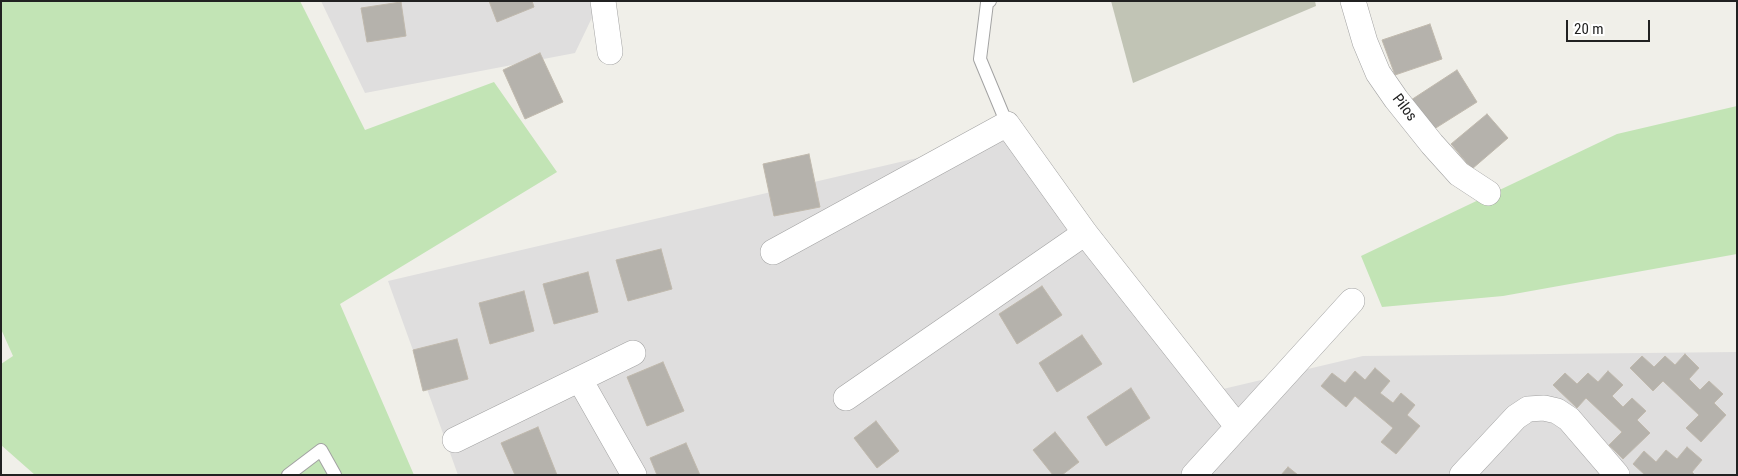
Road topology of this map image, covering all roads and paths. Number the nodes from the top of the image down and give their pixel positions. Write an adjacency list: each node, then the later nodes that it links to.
1 (604, 1): 4 (street)
2 (990, 1): 5 (lane)
3 (1353, 1): 6 (street, Pilos)
4 (610, 52)
5 (1007, 124): 7 (street); 8 (street)
6 (1488, 193)
7 (1085, 233): 12 (street); 13 (street)
8 (773, 252)
9 (1352, 301): 13 (street)
10 (634, 353): 11 (street)
11 (580, 380): 14 (street); 17 (street)
12 (846, 398)
13 (1237, 426): 18 (street)
14 (455, 440)
15 (288, 475): 16 (lane)
16 (335, 475)
17 (634, 475)
18 (1194, 475)
19 (1462, 475): 20 (street)
20 (1617, 475)

